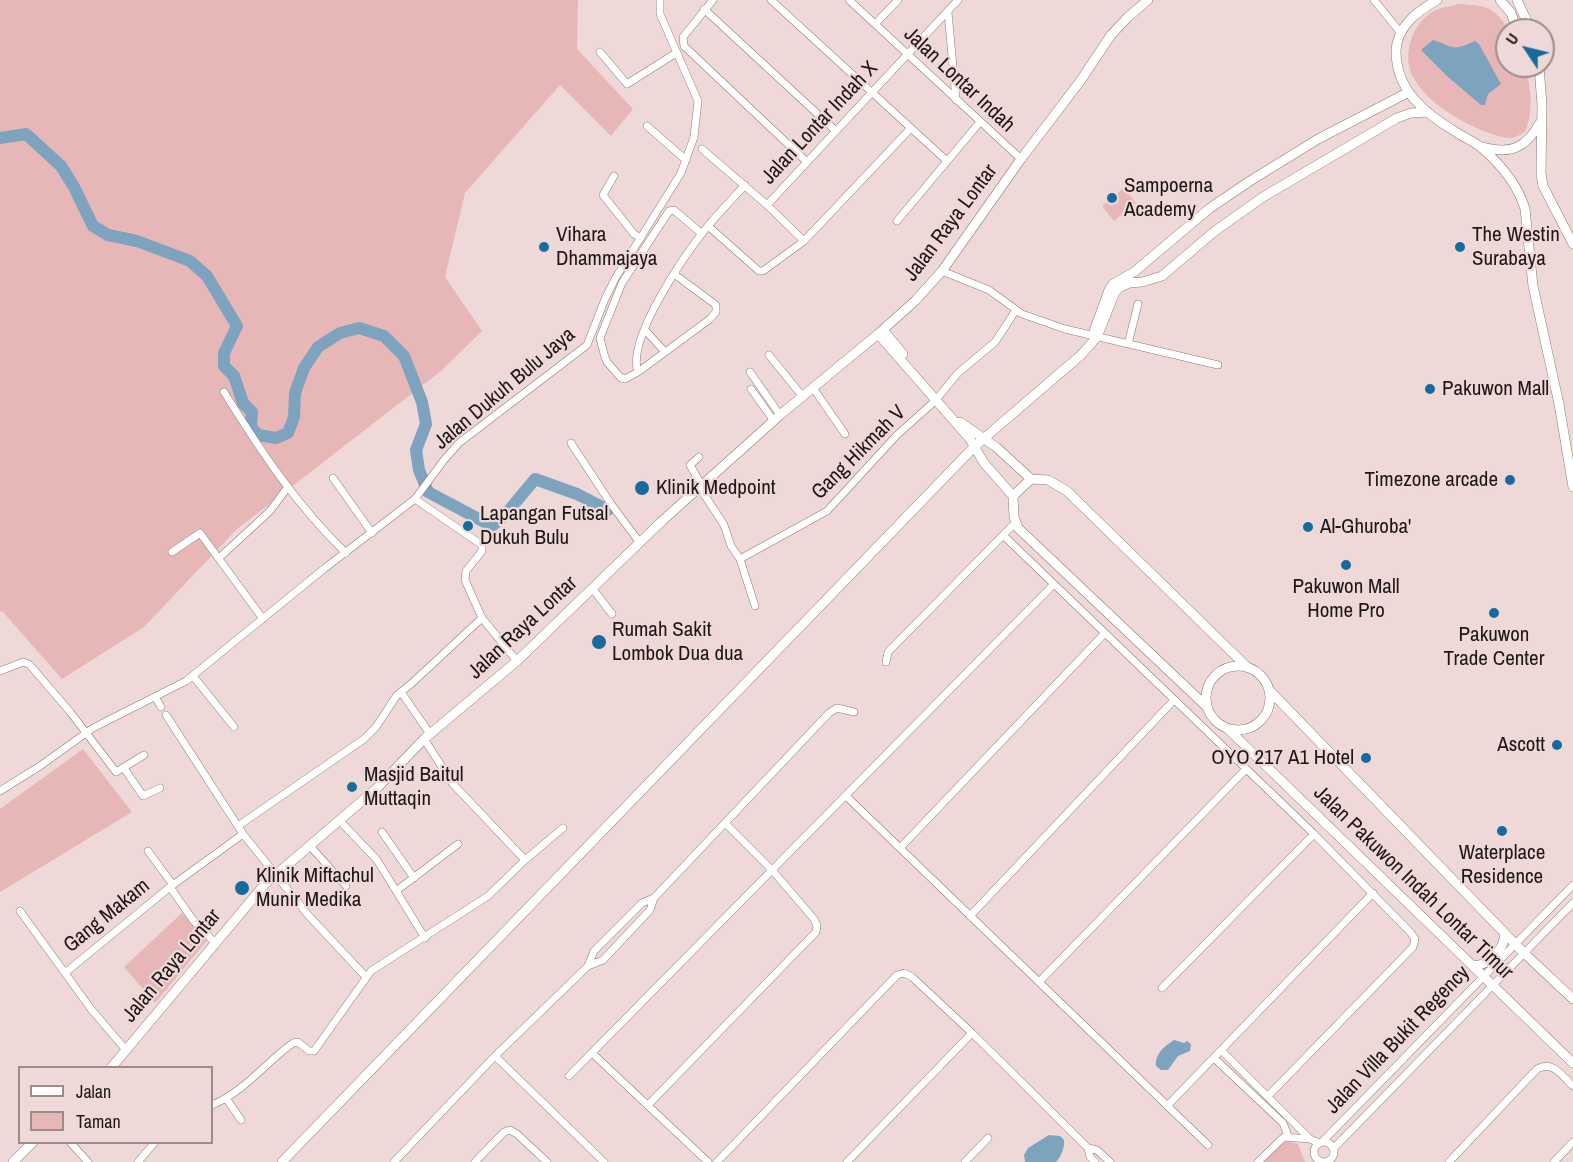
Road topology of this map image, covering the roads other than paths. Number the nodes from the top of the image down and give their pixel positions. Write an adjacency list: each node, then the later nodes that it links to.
1 (660, 0): 19 (street, Jalan Dukuh Bulu Jaya)
2 (713, 0): 12 (street)
3 (771, 0): 22 (street)
4 (849, 0): 16 (street, Jalan Lontar Indah)
5 (898, 0): 16 (street)
6 (958, 0): 13 (street, Jalan Lontar Indah X)
7 (1148, 0): 35 (street, Jalan Raya Lontar)
8 (1374, 0): 17 (street)
9 (1437, 0): 17 (street)
10 (1500, 0): 14 (street)
11 (1520, 1): 15 (street)
12 (704, 9): 32 (street); 38 (street)
13 (948, 12): 20 (street, Jalan Lontar Indah X); 24 (street)
14 (1513, 18)
15 (1526, 18)
16 (875, 24): 20 (street, Jalan Lontar Indah)
17 (1400, 32): 23 (street)
18 (600, 52): 19 (street)
19 (676, 53): 36 (street, Jalan Dukuh Bulu Jaya)
20 (907, 54): 22 (street, Jalan Lontar Indah X); 24 (street, Jalan Lontar Indah)
21 (1540, 78): 29 (street)
22 (872, 92): 31 (street); 32 (street, Jalan Lontar Indah X)
23 (1407, 93): 25 (street); 26 (street)
24 (956, 100): 27 (street, Jalan Lontar Indah)
25 (1380, 107): 28 (street); 40 (street)
26 (1428, 112): 28 (street); 33 (street)
27 (980, 122): 35 (street, Jalan Lontar Indah); 37 (street)
28 (1389, 123): 42 (street)
29 (1540, 123): 33 (street); 49 (street)
30 (647, 126): 36 (street)
31 (910, 128): 37 (street); 48 (street)
32 (836, 131): 38 (street, Jalan Lontar Indah X)
33 (1482, 147): 70 (street)
34 (702, 149): 41 (street, Jalan Lontar Indah X)
35 (1021, 159): 50 (street, Jalan Raya Lontar)
36 (686, 160): 47 (street, Jalan Dukuh Bulu Jaya)
37 (947, 161): 44 (street)
38 (807, 162): 43 (street, Jalan Lontar Indah X)
39 (614, 176): 47 (street)
40 (1250, 181): 42 (street); 56 (street)
41 (745, 185): 43 (street, Jalan Lontar Indah X); 45 (street)
42 (1263, 197): 56 (street)
43 (766, 205): 48 (street)
44 (897, 221)
45 (708, 226): 46 (street); 48 (street)
46 (702, 234): 51 (street); 61 (street)
47 (641, 238): 85 (street, Jalan Dukuh Bulu Jaya)
48 (804, 242)
49 (1573, 244)
50 (942, 271): 53 (street); 55 (street, Jalan Raya Lontar)
51 (674, 274): 54 (street); 58 (street)
52 (1138, 304): 57 (street)
53 (1016, 310): 56 (street); 67 (street, Gang Hikmah V)
54 (645, 330): 58 (street); 61 (street)
55 (881, 332): 63 (street, Jalan Raya Lontar); 67 (street)
56 (1094, 338): 57 (street); 68 (street)
57 (1128, 344): 60 (street)
58 (665, 352): 61 (street)
59 (769, 355): 66 (street)
60 (1218, 365)
61 (638, 372)
62 (750, 372): 69 (street)
63 (813, 388): 66 (street, Jalan Raya Lontar); 72 (street)
64 (751, 389): 69 (street)
65 (224, 392): 83 (street)
66 (802, 394): 69 (street, Jalan Raya Lontar)
67 (937, 399): 73 (street); 75 (street); 93 (street, Gang Hikmah V)
68 (1011, 417): 73 (street); 76 (street)
69 (777, 418): 81 (street, Jalan Raya Lontar)
70 (1562, 423): 71 (street); 78 (street)
71 (1573, 430)
72 (845, 434)
73 (984, 439): 75 (street); 76 (street)
74 (570, 443): 89 (street)
75 (975, 446): 84 (street); 197 (street)
76 (996, 447): 80 (street)
77 (699, 458): 81 (street)
78 (1572, 472): 82 (street)
79 (333, 477): 87 (street)
80 (1030, 479): 84 (street); 103 (street)
81 (701, 487): 89 (street, Jalan Raya Lontar); 93 (street)
82 (1573, 487)
83 (287, 488): 91 (street); 92 (street)
84 (1012, 496): 86 (street)
85 (415, 499): 87 (street, Jalan Dukuh Bulu Jaya); 98 (street)
86 (1018, 528): 88 (street); 111 (street)
87 (372, 533): 91 (street, Jalan Dukuh Bulu Jaya)
88 (1003, 535): 94 (street); 102 (street)
89 (640, 543): 95 (street, Jalan Raya Lontar)
90 (172, 552): 92 (street)
91 (346, 553): 99 (street, Jalan Dukuh Bulu Jaya)
92 (219, 558): 99 (street)
93 (740, 559): 96 (street)
94 (1054, 584): 100 (street); 123 (street)
95 (592, 588): 97 (street); 101 (street, Jalan Raya Lontar)
96 (755, 606)
97 (612, 614)
98 (482, 618): 101 (street); 107 (street)
99 (263, 619): 105 (street, Jalan Dukuh Bulu Jaya)
100 (1105, 633): 109 (street); 133 (street)
101 (517, 661): 117 (street, Jalan Raya Lontar)
102 (886, 662)
103 (1247, 667): 106 (street); 111 (street)
104 (0, 671): 116 (street)
105 (193, 676): 108 (street, Jalan Dukuh Bulu Jaya); 114 (street)
106 (1269, 690): 115 (street); 150 (street, Jalan Pakuwon Indah Lontar Timur)
107 (401, 692): 117 (street); 126 (street)
108 (155, 698): 110 (street); 116 (street, Jalan Dukuh Bulu Jaya)
109 (1174, 700): 120 (street); 147 (street)
110 (161, 707)
111 (1207, 707): 115 (street)
112 (854, 712): 125 (street)
113 (166, 715): 126 (street)
114 (234, 727)
115 (1228, 729): 156 (street, Jalan Pakuwon Indah Lontar Timur)
116 (87, 732): 119 (street); 122 (street, Jalan Dukuh Bulu Jaya)
117 (427, 737): 124 (street, Jalan Raya Lontar); 135 (street)
118 (144, 755): 119 (street)
119 (124, 768): 121 (street)
120 (1246, 769): 130 (street); 160 (street)
121 (160, 788)
122 (0, 791)
123 (846, 795): 133 (street); 136 (street)
124 (340, 821): 132 (street, Jalan Raya Lontar); 142 (street)
125 (725, 823): 136 (street); 144 (street)
126 (238, 826): 129 (street)
127 (563, 828): 135 (street)
128 (382, 832): 138 (street)
129 (243, 834): 137 (street); 140 (street)
130 (1314, 834): 143 (street); 162 (street)
131 (458, 844): 138 (street)
132 (310, 846): 137 (street, Jalan Raya Lontar); 141 (street)
133 (900, 848): 147 (street)
134 (148, 851): 140 (street)
135 (525, 860): 151 (street)
136 (772, 870): 167 (street); 177 (street)
137 (275, 875): 152 (street, Jalan Raya Lontar); 159 (street)
138 (414, 878): 142 (street)
139 (1573, 885): 148 (street, Jalan Villa Bukit Regency)
140 (172, 886): 152 (street, Gang Makam); 157 (street, Gang Makam)
141 (346, 886)
142 (396, 891): 151 (street)
143 (1372, 893): 166 (street); 174 (street)
144 (654, 898): 155 (street); 155 (street)
145 (1573, 903): 149 (street, Jalan Villa Bukit Regency)
146 (20, 911): 157 (street)
147 (970, 915): 160 (street)
148 (1542, 917): 149 (street); 153 (street, Jalan Villa Bukit Regency)
149 (1551, 926): 154 (street, Jalan Villa Bukit Regency)
150 (1505, 933): 153 (street, Jalan Pakuwon Indah Lontar Timur); 156 (street)
151 (425, 938): 159 (street)
152 (215, 943): 165 (street, Jalan Raya Lontar)
153 (1515, 944): 154 (street, Jalan Pakuwon Indah Lontar Timur); 158 (street, Jalan Villa Bukit Regency)
154 (1524, 953): 161 (street, Jalan Villa Bukit Regency); 163 (street, Jalan Pakuwon Indah Lontar Timur)
155 (588, 966): 168 (street)
156 (1473, 966): 158 (street, Jalan Pakuwon Indah Lontar Timur)
157 (66, 972): 165 (street)
158 (1484, 976): 161 (street, Jalan Pakuwon Indah Lontar Timur); 183 (street, Jalan Villa Bukit Regency)
159 (366, 977): 175 (street)
160 (1039, 982): 178 (street)
161 (1493, 985): 170 (street, Jalan Pakuwon Indah Lontar Timur); 190 (street, Jalan Villa Bukit Regency)
162 (1162, 988)
163 (1573, 999)
164 (972, 1033): 189 (street); 203 (street); 204 (street)
165 (126, 1050): 171 (street, Jalan Raya Lontar)
166 (1221, 1050): 169 (street); 174 (street)
167 (592, 1053): 172 (street); 177 (street)
168 (495, 1056): 198 (street); 201 (street)
169 (1214, 1058): 178 (street); 180 (street)
170 (1573, 1063)
171 (113, 1066)
172 (569, 1076)
173 (1573, 1086): 208 (street)
174 (1268, 1096): 182 (street)
175 (226, 1098): 176 (street); 179 (street)
176 (213, 1104)
177 (648, 1106): 202 (street)
178 (1167, 1106): 188 (street)
179 (241, 1120)
180 (1288, 1136): 182 (street, Jalan Villa Bukit Regency); 207 (street)
181 (988, 1138): 205 (street)
182 (1310, 1139): 183 (street, Jalan Villa Bukit Regency)
183 (1321, 1142): 190 (street); 192 (street)
184 (1573, 1142): 209 (street)
185 (32, 1144): 194 (street)
186 (71, 1144): 195 (street)
187 (154, 1144): 196 (street)
188 (1208, 1145)
189 (1088, 1148): 191 (street); 193 (street)
190 (1333, 1149): 192 (street)
191 (1097, 1150): 193 (street); 206 (street)
192 (1333, 1160)
193 (1090, 1161)
194 (13, 1162)
195 (88, 1162)
196 (138, 1162)
197 (282, 1162)
198 (394, 1162)
199 (475, 1162): 200 (street)
200 (547, 1162)
201 (604, 1162)
202 (708, 1162)
203 (717, 1162)
204 (847, 1162)
205 (965, 1162)
206 (1110, 1162)
207 (1258, 1162)
208 (1449, 1162)
209 (1554, 1162)

